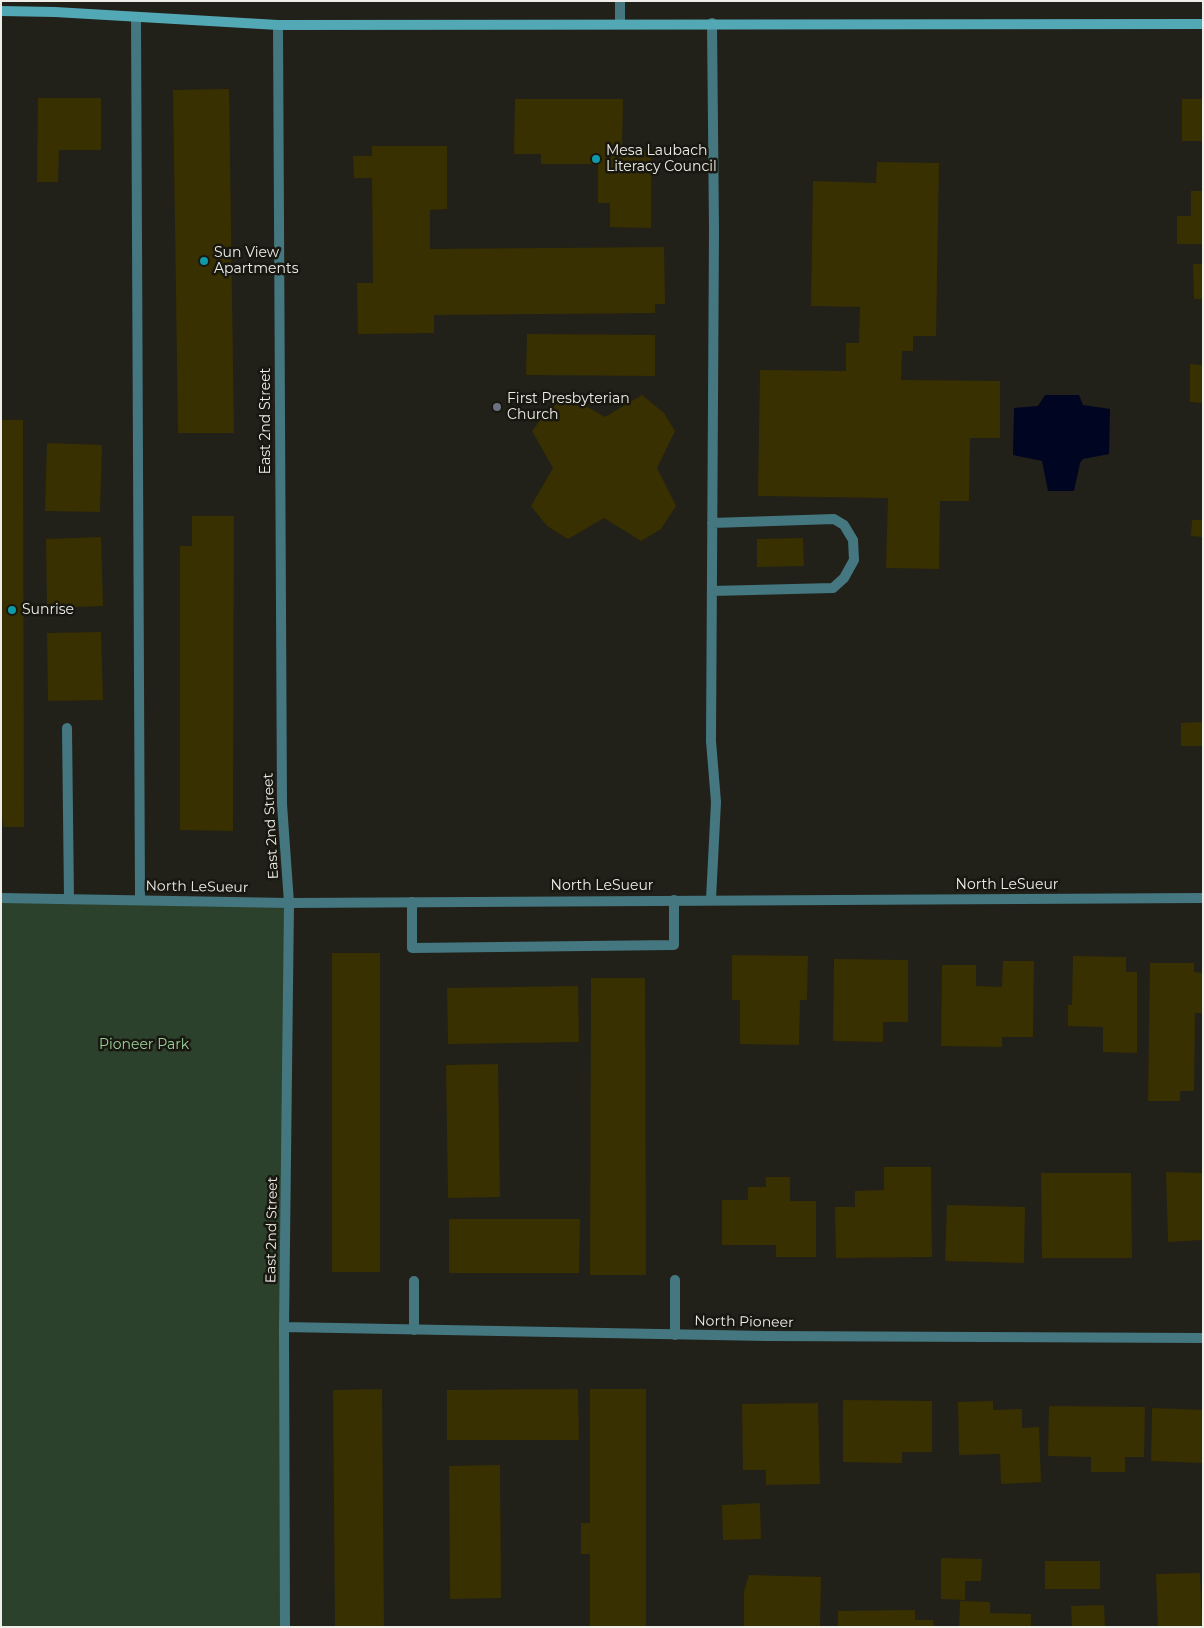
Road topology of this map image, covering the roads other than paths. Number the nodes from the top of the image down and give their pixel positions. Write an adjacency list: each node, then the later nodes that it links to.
1 (620, 1): 5 (street)
2 (1, 11): 3 (main road)
3 (136, 18): 7 (main road); 14 (street)
4 (712, 23): 5 (main road); 6 (main road); 8 (street)
5 (620, 24): 7 (main road)
6 (1203, 24)
7 (278, 25): 18 (street, East 2nd Street)
8 (712, 523): 9 (street); 9 (street)
9 (712, 591): 15 (street)
10 (67, 728): 13 (street)
11 (1, 898): 13 (street, North LeSueur)
12 (1203, 898): 15 (street, North LeSueur)
13 (69, 899): 14 (street, North LeSueur)
14 (140, 899): 18 (street, North LeSueur)
15 (711, 899): 16 (street, North LeSueur)
16 (674, 900): 17 (street, North LeSueur); 17 (street)
17 (412, 902): 18 (street, North LeSueur)
18 (289, 903): 21 (street, East 2nd Street)
19 (675, 1280): 23 (street)
20 (414, 1281): 22 (street)
21 (284, 1327): 22 (street, North Pioneer); 25 (street, East 2nd Street)
22 (414, 1330): 23 (street, North Pioneer)
23 (675, 1335): 24 (street, North Pioneer)
24 (1203, 1338)
25 (285, 1627)

